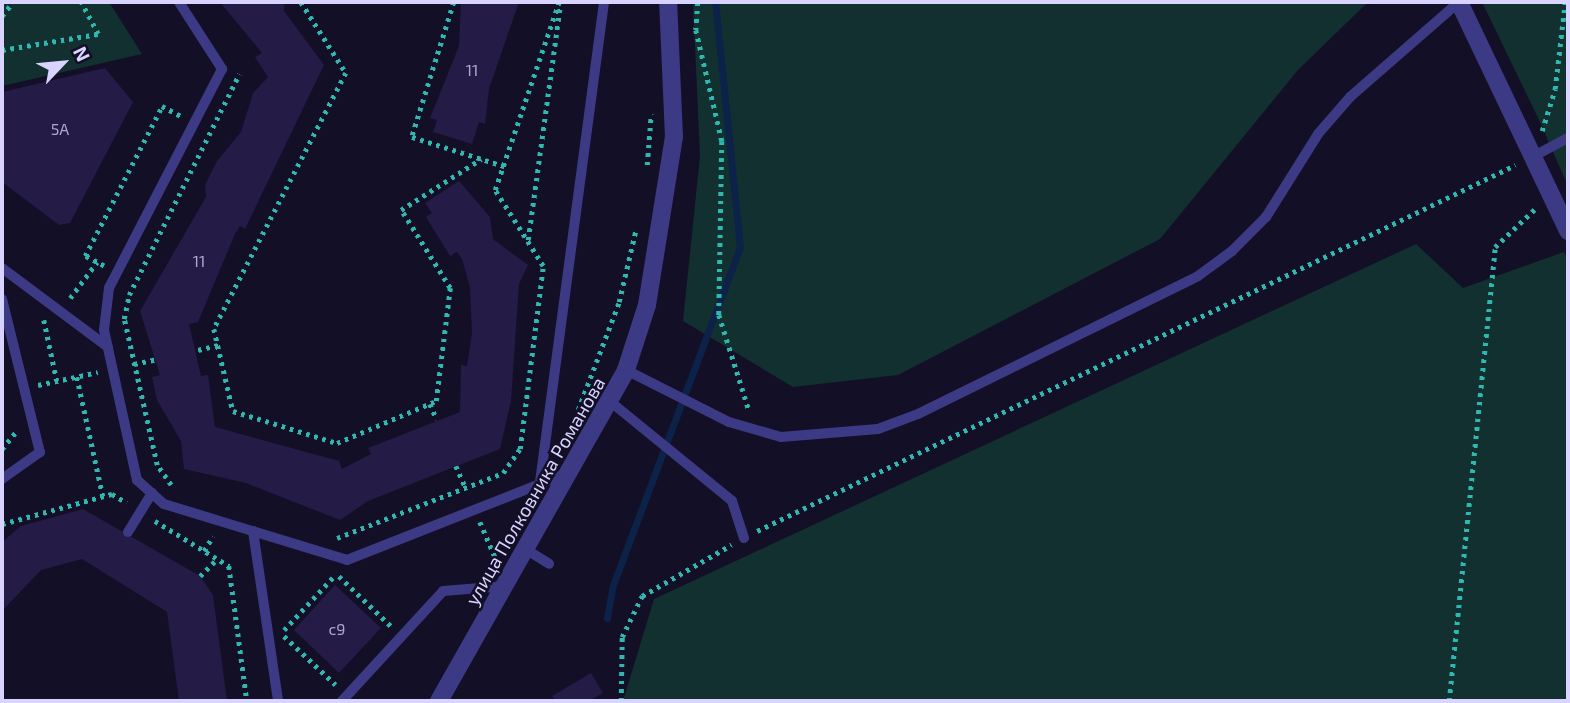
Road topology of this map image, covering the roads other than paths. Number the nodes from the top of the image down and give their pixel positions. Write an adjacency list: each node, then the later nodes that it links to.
1 (179, 2): 10 (lane)
2 (604, 2): 15 (lane)
3 (668, 2): 11 (street, улица Полковника Романова)
4 (1459, 2): 6 (street); 11 (lane)
5 (1568, 138): 6 (lane)
6 (1534, 156): 7 (street)
7 (1568, 231)
8 (2, 268): 10 (lane)
9 (2, 299): 14 (lane)
10 (108, 347): 16 (lane)
11 (626, 370): 12 (street, улица Полковника Романова)
12 (612, 403): 13 (street, улица Полковника Романова); 19 (lane)
13 (573, 471): 15 (lane); 20 (street, улица Полковника Романова)
14 (2, 479)
15 (540, 482): 17 (lane)
16 (152, 493): 17 (lane); 18 (lane)
17 (253, 531): 24 (lane)
18 (128, 532)
19 (744, 537)
20 (527, 550): 21 (lane); 22 (street, улица Полковника Романова)
21 (548, 564)
22 (506, 586): 23 (lane); 25 (street, улица Полковника Романова)
23 (345, 698)
24 (278, 701)
25 (439, 701)

